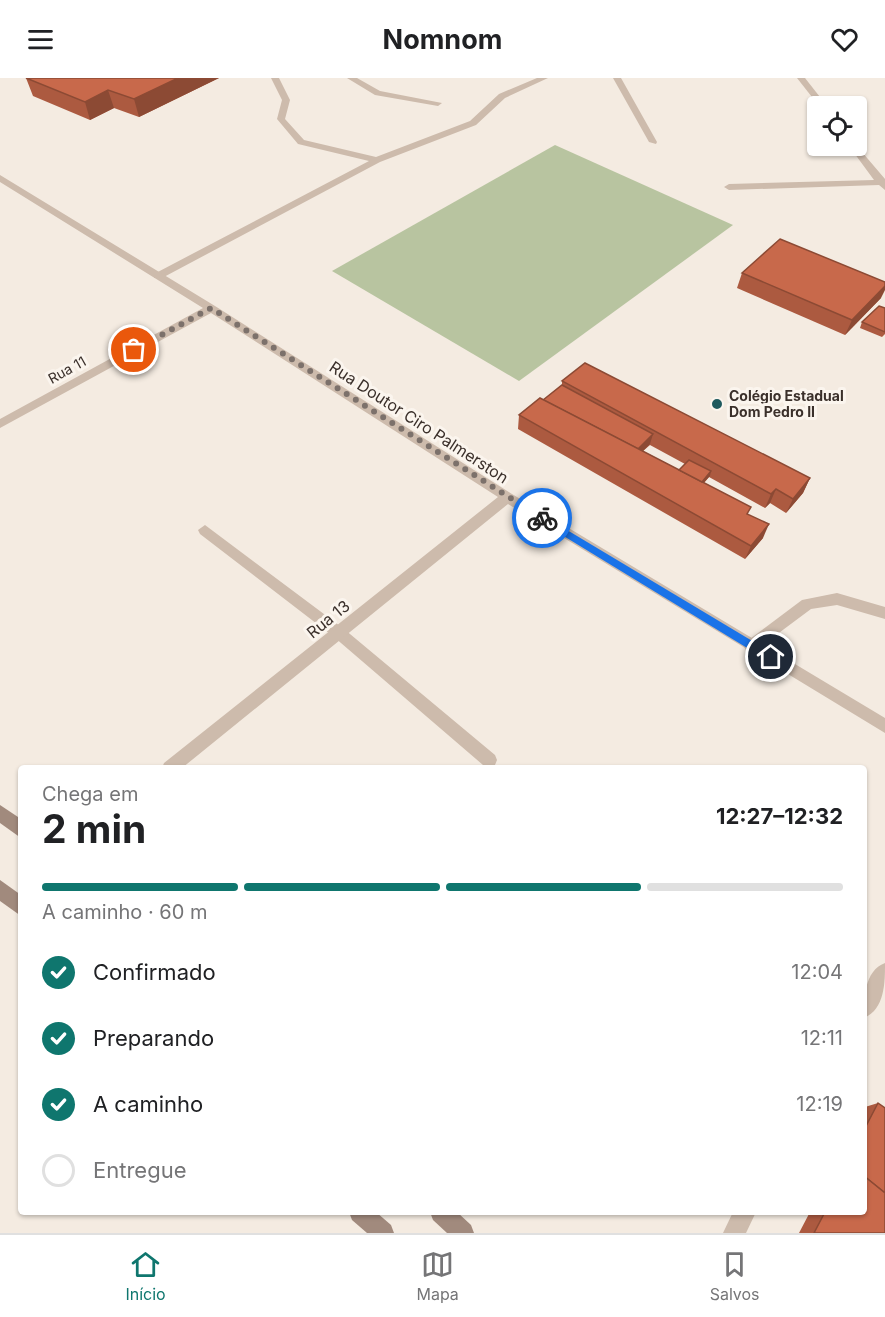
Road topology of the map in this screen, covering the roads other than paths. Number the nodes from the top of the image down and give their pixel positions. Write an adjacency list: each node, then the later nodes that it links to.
1 (275, 78): 10 (street)
2 (351, 78): 7 (street)
3 (544, 78): 10 (street)
4 (617, 78): 8 (street)
5 (801, 78): 6 (street)
6 (815, 96)
7 (438, 103)
8 (653, 142)
9 (861, 156): 12 (street)
10 (377, 160): 14 (street)
11 (0, 178): 14 (street, Rua Doutor Ciro Palmerston)
12 (884, 184): 13 (street)
13 (729, 187)
14 (158, 276): 15 (street, Rua Doutor Ciro Palmerston)
15 (211, 308): 16 (street, Rua 11); 17 (street, Rua Doutor Ciro Palmerston)
16 (0, 424)
17 (507, 497): 20 (street, Rua 13); 21 (street, Rua Doutor Ciro Palmerston)
18 (205, 530): 20 (street)
19 (885, 613): 21 (street)
20 (339, 633): 23 (street); 24 (street, Rua 13)
21 (752, 646): 22 (street, Rua Doutor Ciro Palmerston)
22 (885, 726)
23 (489, 760)
24 (174, 765)
25 (0, 813): 26 (main road)
26 (18, 828)
27 (0, 890): 28 (main road)
28 (18, 905)
29 (885, 972): 30 (street)
30 (867, 1003)
31 (363, 1215): 34 (main road)
32 (444, 1215): 35 (main road)
33 (743, 1215): 36 (street)
34 (383, 1233)
35 (463, 1233)
36 (734, 1233)

